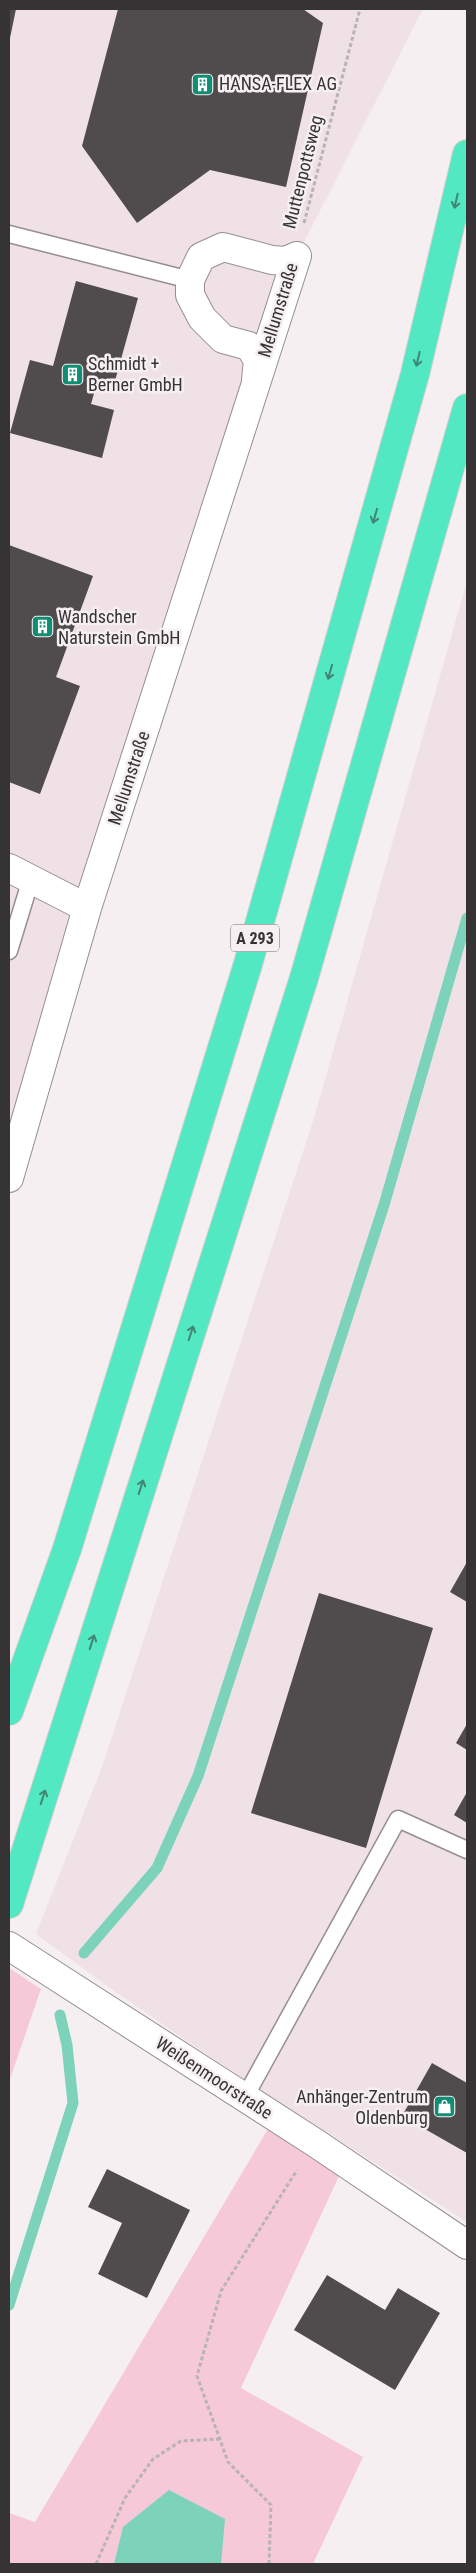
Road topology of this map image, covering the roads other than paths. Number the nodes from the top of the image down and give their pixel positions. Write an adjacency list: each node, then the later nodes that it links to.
1 (467, 154): 10 (highway, A 293, one-way to 10)
2 (9, 234): 3 (lane)
3 (190, 280): 4 (street, Mellumstraße); 4 (street, Mellumstraße)
4 (256, 380): 7 (street, Mellumstraße)
5 (467, 408): 12 (highway, one-way to 5)
6 (20, 874): 7 (street); 8 (lane)
7 (87, 908): 9 (street, Mellumstraße)
8 (9, 952)
9 (9, 1178)
10 (9, 1711)
11 (467, 1850): 14 (lane)
12 (9, 1904)
13 (9, 1946): 14 (street, Weißenmoorstraße)
14 (245, 2097): 15 (street, Weißenmoorstraße)
15 (467, 2245)

